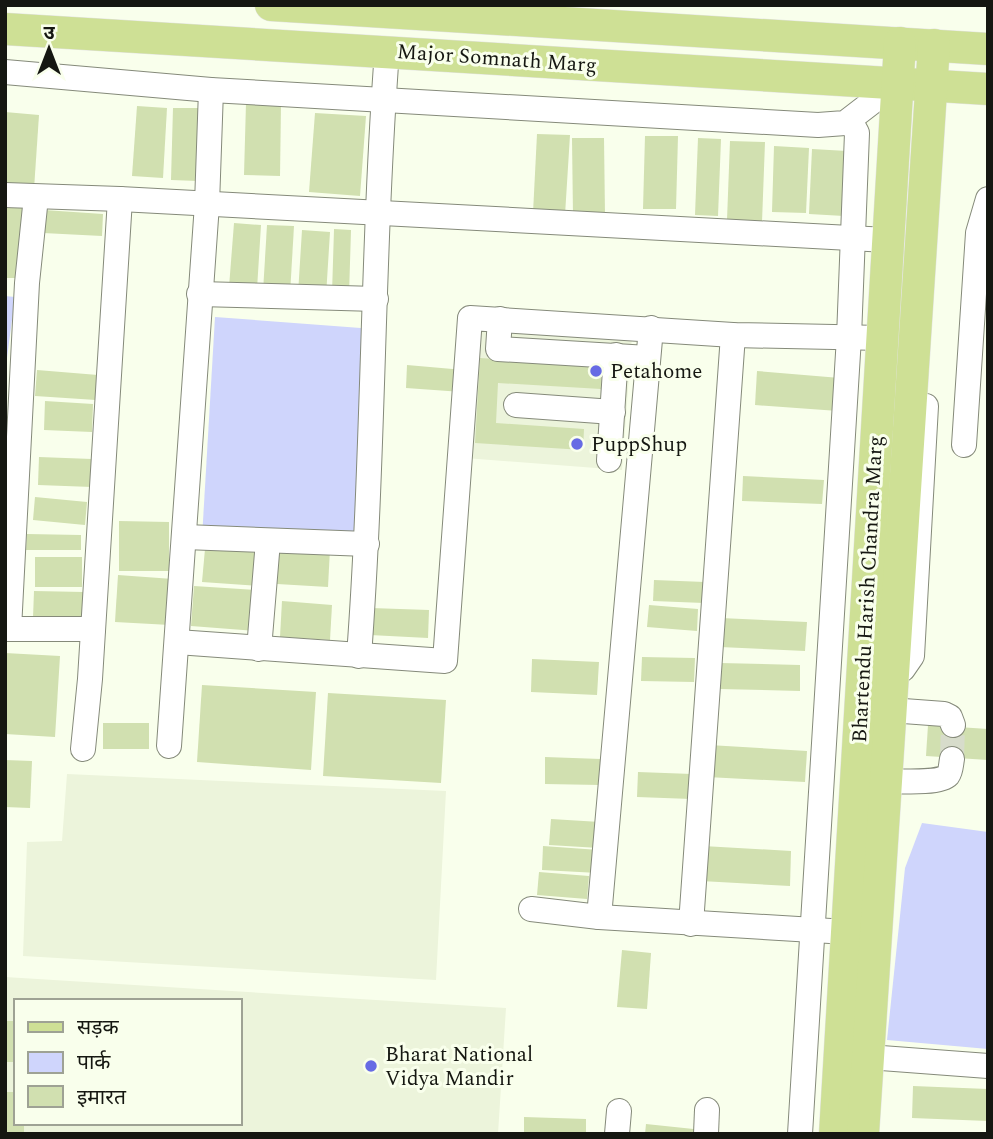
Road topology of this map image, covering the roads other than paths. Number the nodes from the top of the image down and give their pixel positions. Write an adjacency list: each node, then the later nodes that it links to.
1 (286, 6): 2 (main road, Major Somnath Marg)
2 (449, 10): 4 (main road, Major Somnath Marg); 8 (main road)
3 (5, 29): 7 (main road, Major Somnath Marg)
4 (900, 43): 5 (main road, Major Somnath Marg); 10 (main road, Bhartendu Harish Chandra Marg)
5 (934, 45): 6 (main road, Major Somnath Marg); 11 (main road, Bhartendu Harish Chandra Marg)
6 (988, 49)
7 (387, 51): 8 (main road, Major Somnath Marg); 14 (street)
8 (447, 54): 10 (main road, Major Somnath Marg)
9 (5, 72): 13 (street)
10 (897, 83): 11 (main road, Major Somnath Marg); 15 (street); 23 (main road, Bhartendu Harish Chandra Marg)
11 (931, 85): 12 (main road, Major Somnath Marg); 48 (main road, Bhartendu Harish Chandra Marg)
12 (988, 89)
13 (211, 90): 14 (street); 20 (street)
14 (384, 100): 15 (street); 21 (street)
15 (850, 120): 22 (street)
16 (5, 195): 17 (street)
17 (36, 197): 18 (street); 24 (street)
18 (120, 199): 20 (street); 44 (street)
19 (988, 199): 36 (street)
20 (207, 204): 21 (street); 25 (street)
21 (377, 213): 22 (street); 26 (street)
22 (854, 238): 23 (street); 30 (street)
23 (887, 240): 31 (main road, Bhartendu Harish Chandra Marg)
24 (16, 282): 43 (street)
25 (199, 294): 26 (street); 38 (street)
26 (376, 299): 40 (street)
27 (500, 319): 28 (street); 32 (street); 47 (street)
28 (651, 328): 29 (street); 33 (street)
29 (733, 335): 30 (street); 56 (street)
30 (849, 337): 31 (street); 41 (street)
31 (882, 338): 42 (main road, Bhartendu Harish Chandra Marg)
32 (616, 355): 33 (street); 35 (street)
33 (648, 358): 55 (street)
34 (516, 405): 35 (street)
35 (612, 412): 37 (street)
36 (964, 445)
37 (610, 460)
38 (185, 537): 39 (street); 45 (street)
39 (268, 541): 40 (street); 46 (street)
40 (367, 544): 47 (street)
41 (832, 593): 42 (street); 57 (street)
42 (867, 596): 58 (main road, Bhartendu Harish Chandra Marg)
43 (7, 629): 44 (street)
44 (93, 629): 51 (street)
45 (177, 642): 46 (street); 50 (street)
46 (260, 649): 47 (street)
47 (359, 656)
48 (890, 710): 49 (street); 53 (main road, Bhartendu Harish Chandra Marg)
49 (953, 725)
50 (169, 746)
51 (83, 749)
52 (952, 759): 53 (street)
53 (886, 781): 59 (main road, Bhartendu Harish Chandra Marg)
54 (531, 909): 55 (street)
55 (599, 917): 56 (street)
56 (691, 923): 57 (street)
57 (811, 930): 58 (street); 61 (street)
58 (847, 932): 62 (main road, Bhartendu Harish Chandra Marg)
59 (868, 1057): 60 (street); 62 (main road, Bhartendu Harish Chandra Marg)
60 (988, 1066)
61 (800, 1127): 62 (street)
62 (845, 1130)

